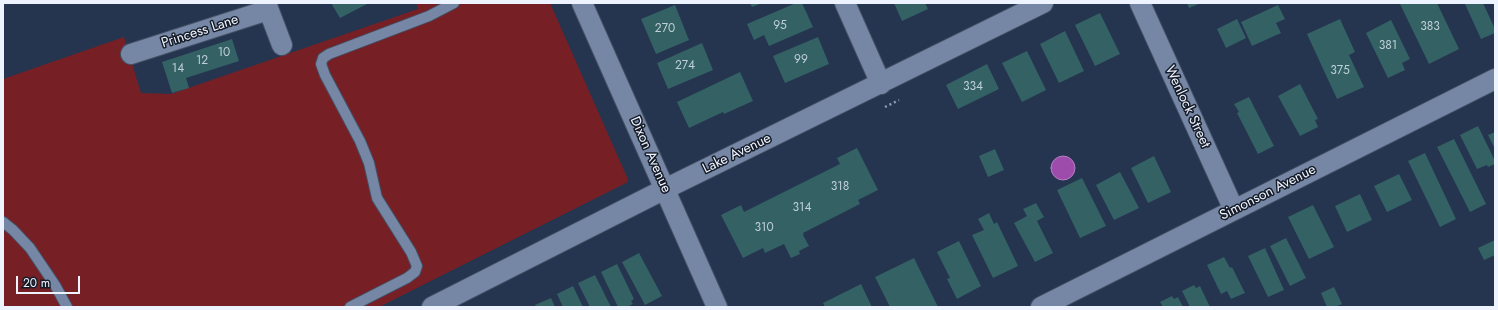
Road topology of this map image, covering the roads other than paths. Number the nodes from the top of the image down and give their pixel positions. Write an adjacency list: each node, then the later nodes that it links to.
1 (454, 3): 15 (lane)
2 (582, 3): 11 (street, Dixon Avenue)
3 (845, 3): 10 (street)
4 (1043, 3): 10 (street, Lake Avenue)
5 (1140, 3): 12 (street, Wenlock Street)
6 (267, 6): 7 (street); 8 (street, Princess Lane)
7 (282, 45)
8 (131, 54)
9 (1495, 79): 12 (street, Simonson Avenue)
10 (880, 84): 11 (street, Lake Avenue)
11 (666, 189): 16 (street, Lake Avenue); 17 (street, Dixon Avenue)
12 (1234, 210): 18 (street, Simonson Avenue)
13 (3, 222): 14 (lane)
14 (67, 307)
15 (350, 307)
16 (432, 307)
17 (717, 307)
18 (1041, 307)

